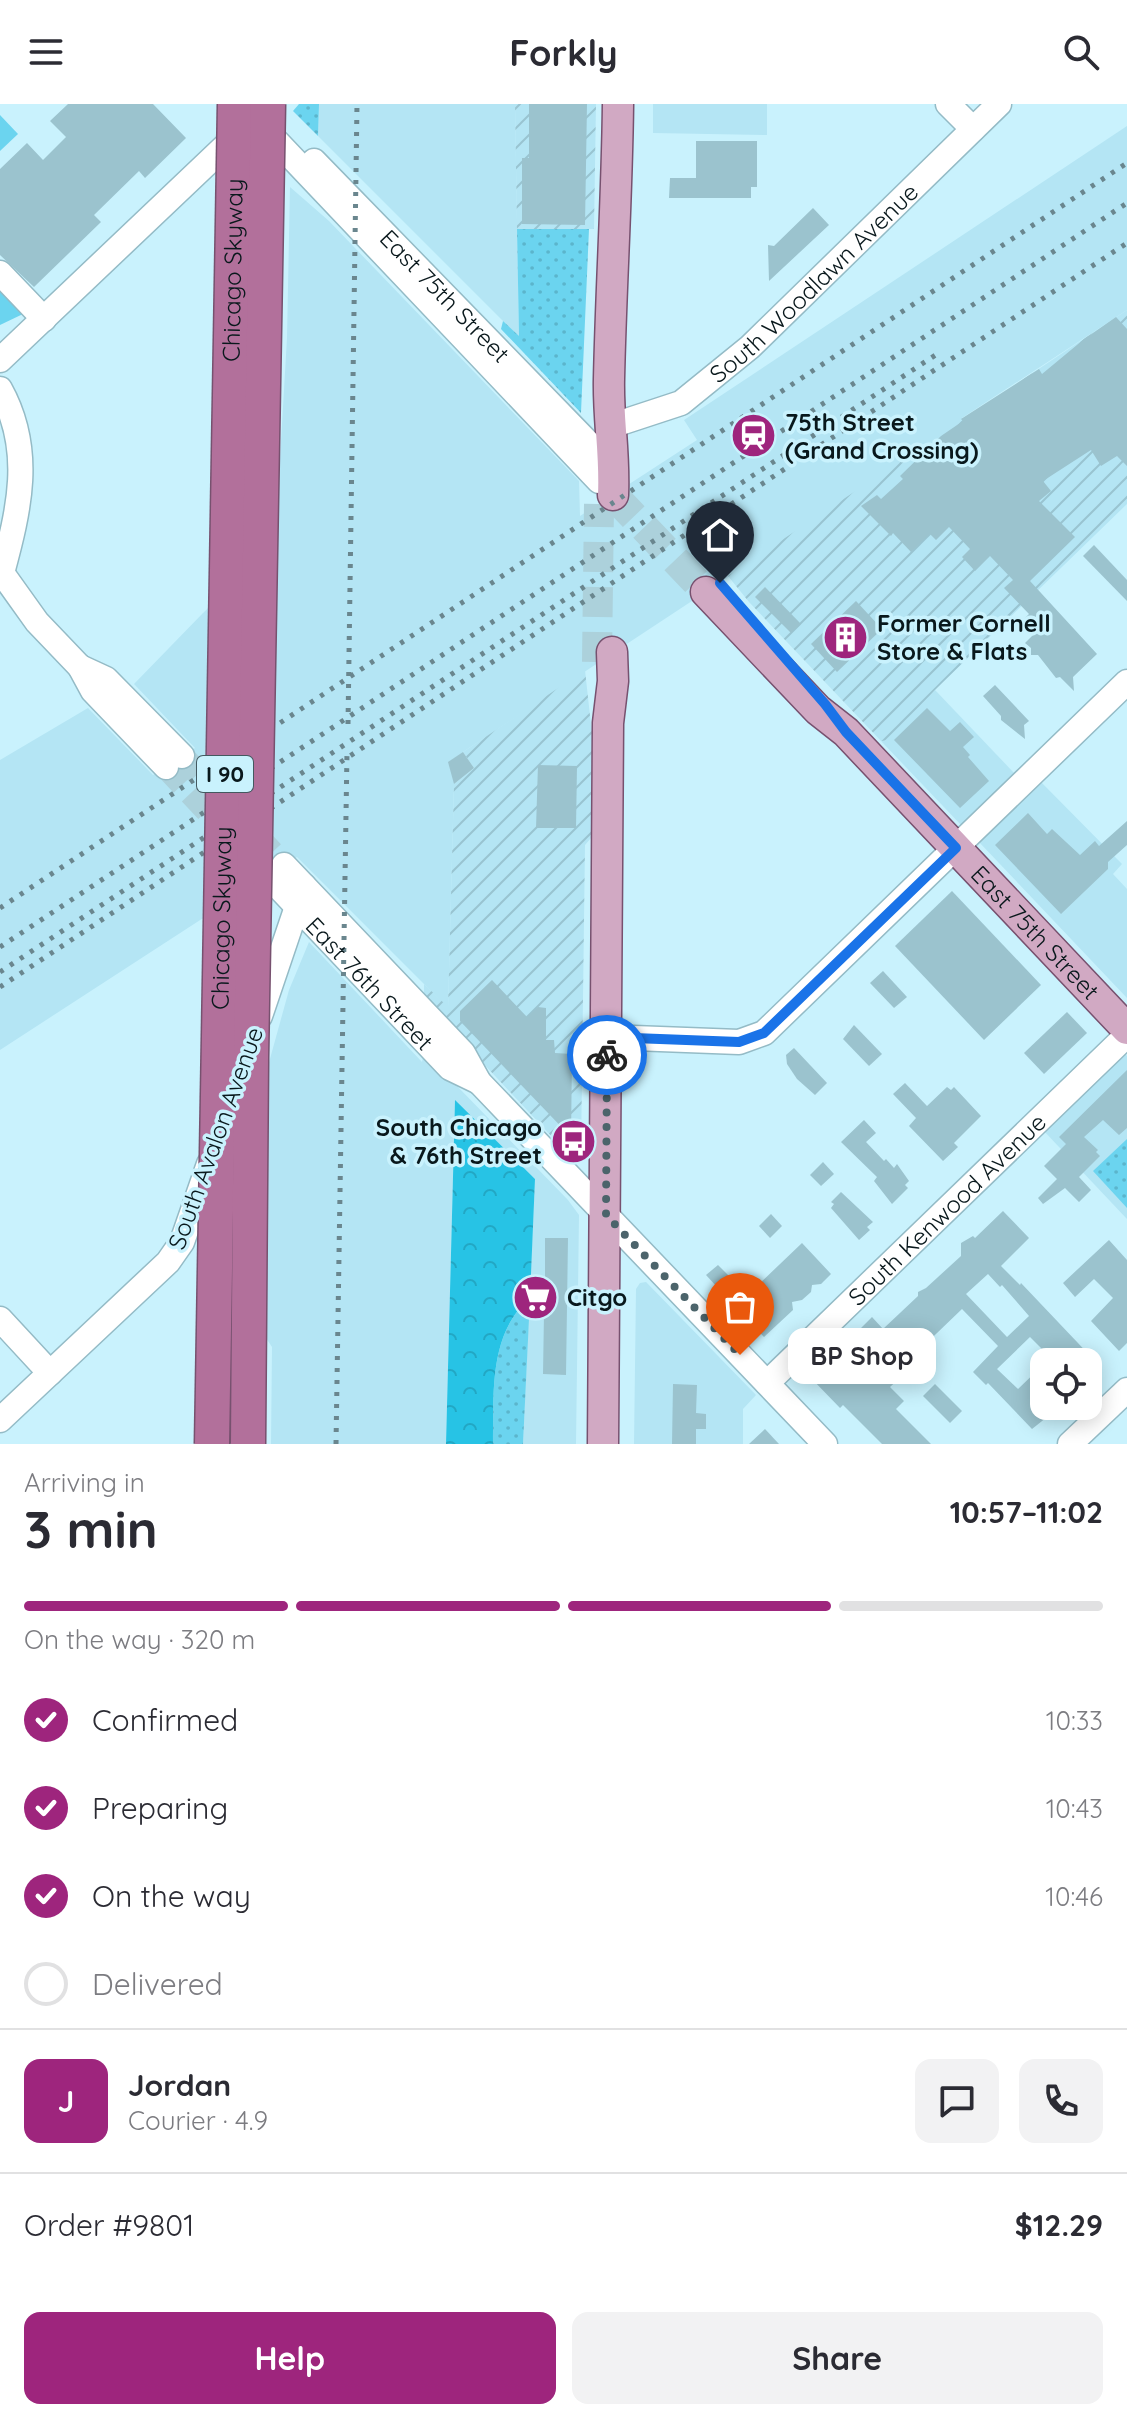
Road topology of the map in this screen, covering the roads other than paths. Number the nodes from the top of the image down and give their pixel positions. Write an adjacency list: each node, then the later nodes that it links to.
1 (618, 104): 10 (main road)
2 (948, 104): 5 (street)
3 (999, 104): 5 (street, South Woodlawn Avenue)
4 (254, 107): 7 (street); 10 (street, East 75th Street); 27 (highway, Chicago Skyway / I 90, bridge); 28 (highway, Chicago Skyway / I 90, bridge)
5 (973, 129): 10 (street, South Woodlawn Avenue)
6 (0, 273): 7 (street)
7 (44, 319): 8 (street)
8 (0, 360)
9 (0, 389): 11 (street)
10 (609, 474)
11 (1, 573): 15 (street)
12 (713, 587): 16 (main road, East 75th Street)
13 (604, 657): 20 (main road)
14 (1127, 682): 16 (street)
15 (174, 761)
16 (956, 848): 19 (main road, East 75th Street); 20 (street)
17 (276, 871): 18 (street, East 76th Street)
18 (300, 896): 21 (street, East 76th Street); 23 (street, South Avalon Avenue)
19 (1127, 1032): 24 (street, South Kenwood Avenue)
20 (607, 1037): 21 (main road)
21 (606, 1215): 24 (street, East 76th Street); 29 (main road)
22 (0, 1319): 23 (street)
23 (50, 1373): 26 (street, South Avalon Avenue)
24 (767, 1383): 30 (street, East 76th Street)
25 (1127, 1390): 31 (street)
26 (0, 1420)
27 (212, 1444)
28 (248, 1444)
29 (603, 1444)
30 (825, 1444)
31 (1070, 1444)

